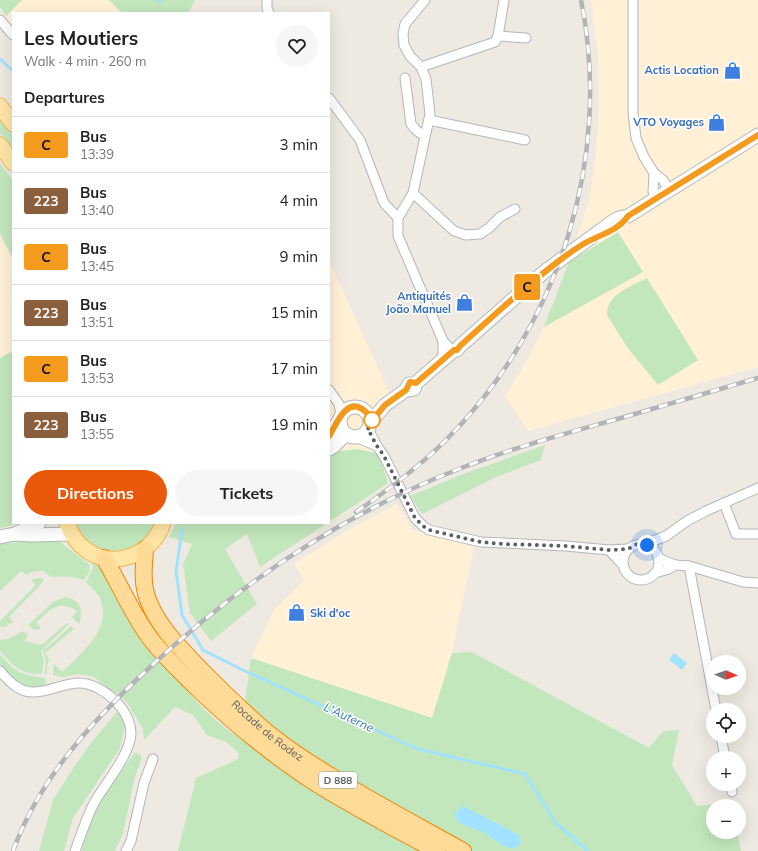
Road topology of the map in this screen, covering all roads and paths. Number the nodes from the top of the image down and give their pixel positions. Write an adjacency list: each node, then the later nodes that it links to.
1 (267, 0): 5 (street)
2 (425, 0): 10 (street)
3 (504, 0): 8 (street)
4 (633, 0): 21 (street)
5 (269, 12)
6 (0, 20): 7 (street)
7 (12, 34)
8 (498, 36): 9 (street); 10 (street)
9 (526, 38)
10 (421, 67): 14 (street)
11 (405, 78): 17 (street)
12 (330, 99): 26 (street)
13 (0, 106): 15 (main road)
14 (429, 120): 17 (street); 18 (street)
15 (12, 123)
16 (758, 135): 22 (main road)
17 (424, 136): 23 (street)
18 (525, 140)
19 (0, 145): 20 (main road)
20 (12, 162)
21 (654, 173): 22 (street); 24 (street)
22 (669, 191): 24 (main road)
23 (413, 193): 25 (street); 26 (street)
24 (657, 199): 27 (main road)
25 (515, 210)
26 (398, 218): 27 (street)
27 (453, 352): 29 (main road)
28 (330, 392): 31 (street)
29 (385, 405): 30 (main road); 32 (main road)
30 (364, 410): 31 (main road); 32 (main road)
31 (342, 412): 32 (main road); 33 (main road)
32 (360, 431): 34 (main road); 47 (street)
33 (330, 434)
34 (330, 448)
35 (758, 488): 36 (street)
36 (724, 503): 41 (street); 43 (street)
37 (37, 524): 40 (main road)
38 (163, 524): 46 (main road)
39 (69, 529): 40 (main road); 49 (main road)
40 (15, 534): 42 (main road)
41 (758, 534)
42 (0, 537)
43 (661, 539): 44 (street); 48 (street)
44 (647, 545): 45 (street); 48 (street)
45 (628, 549): 47 (street); 50 (street)
46 (145, 550): 49 (main road); 63 (highway, Rocade de Rodez / D 888)
47 (609, 550): 50 (street)
48 (657, 555): 51 (street); 53 (street)
49 (104, 558): 58 (highway, Rocade de Rodez / D 888)
50 (622, 564): 53 (street)
51 (675, 565): 52 (street); 53 (street)
52 (689, 566): 54 (street); 56 (street)
53 (656, 573)
54 (758, 583)
55 (0, 671): 59 (street)
56 (715, 703)
57 (153, 759): 60 (street)
58 (362, 810): 61 (highway); 62 (highway, Rocade de Rodez / D 888)
59 (76, 849)
60 (126, 851)
61 (422, 851)
62 (437, 851)
63 (463, 851)

